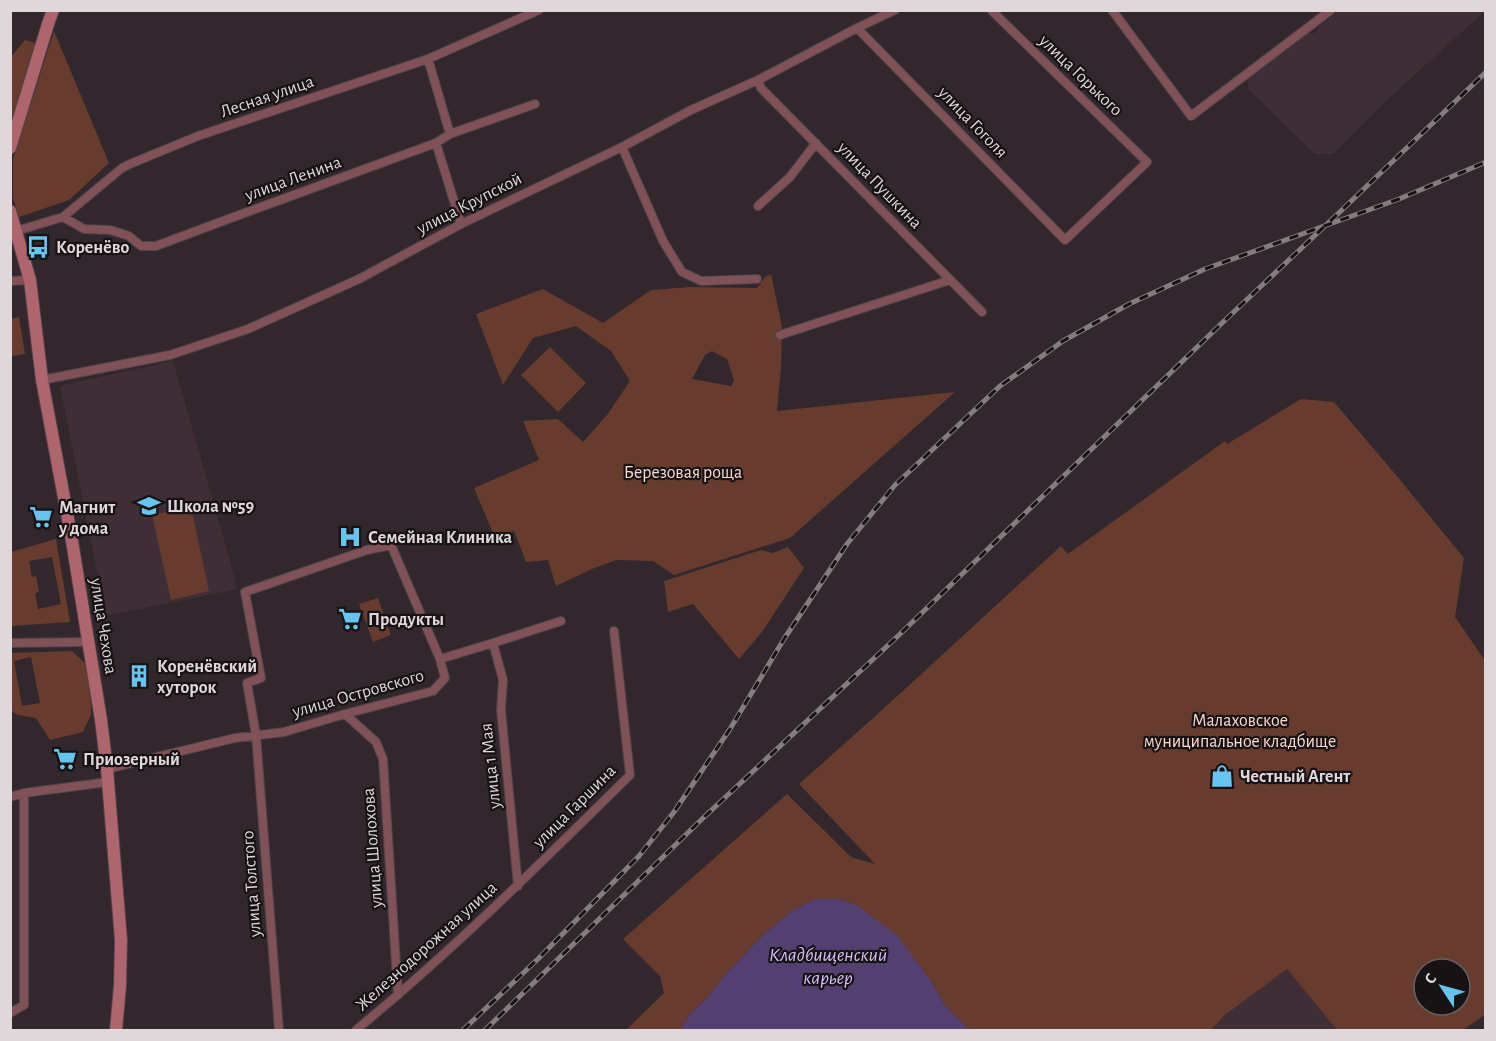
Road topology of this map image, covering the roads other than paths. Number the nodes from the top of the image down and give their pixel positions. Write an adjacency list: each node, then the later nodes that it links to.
1 (53, 10): 15 (main road)
2 (539, 10): 8 (street, Лесная улица)
3 (895, 10): 7 (street, улица Крупской)
4 (991, 10): 21 (street, улица Горького)
5 (1112, 10): 6 (street)
6 (1331, 10)
7 (857, 28): 9 (street, улица Крупской); 21 (street, улица Гоголя)
8 (428, 59): 11 (street); 18 (street, Лесная улица)
9 (758, 80): 13 (street, улица Пушкина); 14 (street, улица Крупской)
10 (535, 104): 11 (street, улица Ленина)
11 (450, 134): 12 (street, улица Ленина)
12 (436, 143): 18 (street, улица Ленина); 19 (street)
13 (816, 143): 16 (street); 24 (street, улица Пушкина)
14 (622, 147): 19 (street, улица Крупской); 22 (street)
15 (10, 148)
16 (758, 206)
17 (10, 211): 20 (main road, улица Чехова)
18 (63, 216): 20 (street, Лесная улица)
19 (461, 224): 28 (street, улица Крупской)
20 (16, 231): 23 (main road, улица Чехова)
21 (1065, 240)
22 (757, 279)
23 (30, 280): 25 (street); 28 (main road, улица Чехова)
24 (950, 280): 26 (street, улица Пушкина); 27 (street)
25 (10, 281)
26 (982, 312)
27 (780, 335)
28 (42, 380): 31 (main road, улица Чехова)
29 (561, 621): 33 (street)
30 (614, 632): 41 (street, улица Гаршина)
31 (88, 642): 32 (street); 37 (main road, улица Чехова)
32 (10, 643)
33 (493, 643): 34 (street); 41 (street, улица 1 Мая)
34 (440, 659): 35 (street, улица Островского); 36 (street, улица Островского)
35 (345, 714): 36 (street, улица Островского); 42 (street, улица Шолохова)
36 (256, 735): 37 (street, улица Островского); 45 (street, улица Толстого)
37 (107, 769): 38 (main road, улица Чехова)
38 (108, 782): 39 (street); 44 (main road, улица Чехова)
39 (24, 793): 40 (street); 43 (street)
40 (10, 797)
41 (518, 886): 42 (street, Железнодорожная улица)
42 (398, 995): 46 (street, Железнодорожная улица)
43 (10, 1013)
44 (114, 1030)
45 (279, 1030)
46 (356, 1030)

